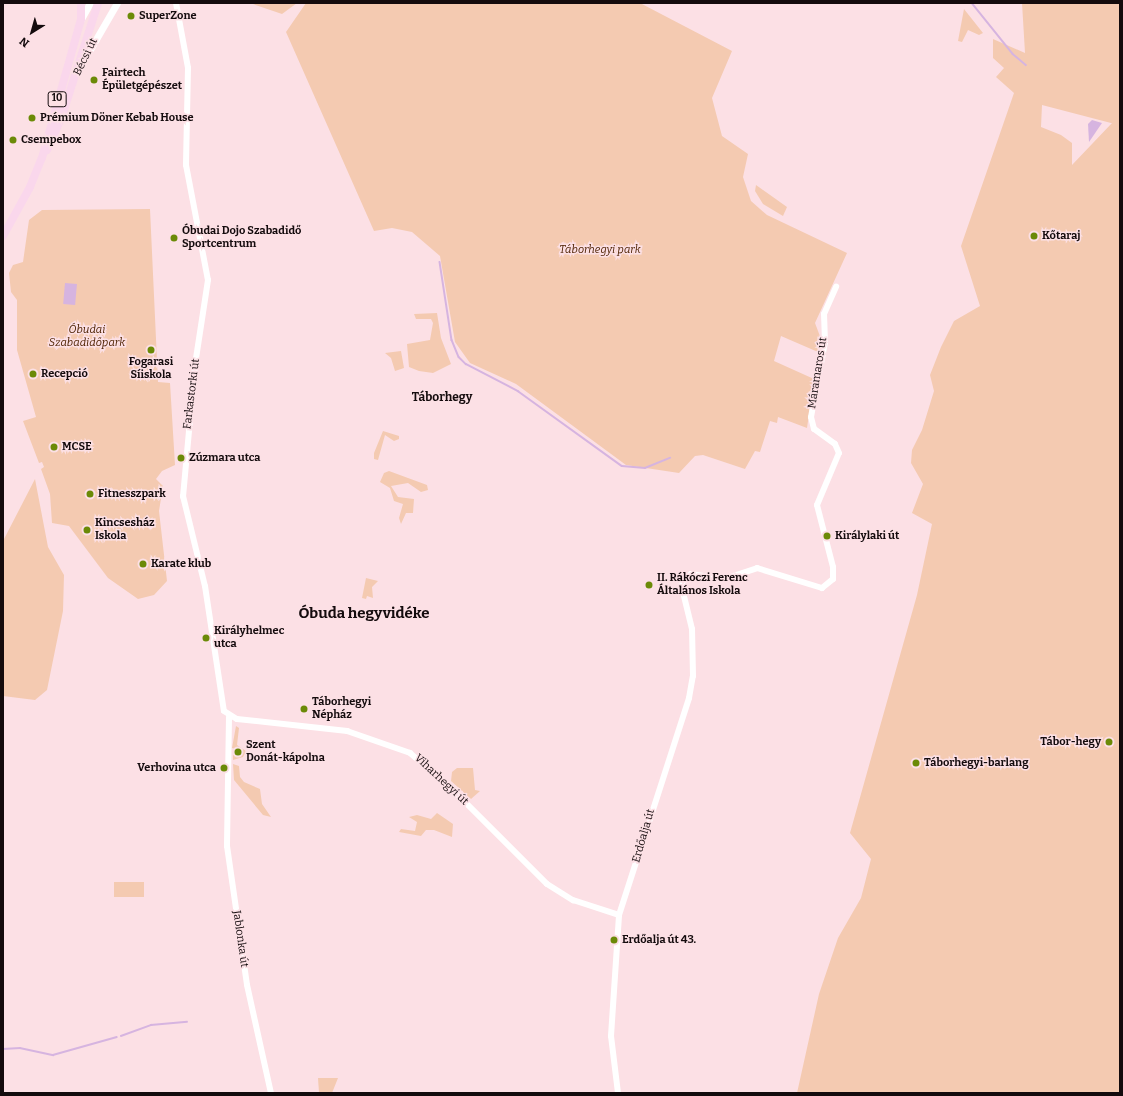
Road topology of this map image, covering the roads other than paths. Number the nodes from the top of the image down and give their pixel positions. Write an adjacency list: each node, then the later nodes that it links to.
1 (80, 3): 6 (main road)
2 (90, 3): 6 (main road, Bécsi út)
3 (98, 3): 7 (main road, 10)
4 (117, 3): 7 (main road, Bécsi út)
5 (176, 3): 12 (street, Farkastorki út)
6 (81, 19): 8 (main road, Bécsi út / 10)
7 (76, 74): 8 (main road, Bécsi út / 10)
8 (42, 158): 9 (main road, Bécsi út / 10)
9 (3, 236)
10 (836, 287): 11 (street, Máramaros út)
11 (681, 584): 14 (street, Erdőalja út)
12 (229, 716): 13 (street, Farkastorki út); 14 (street, Viharhegyi út)
13 (229, 783): 15 (street, Jablonka út)
14 (619, 915): 16 (street, Erdőalja út)
15 (272, 1093)
16 (618, 1093)

